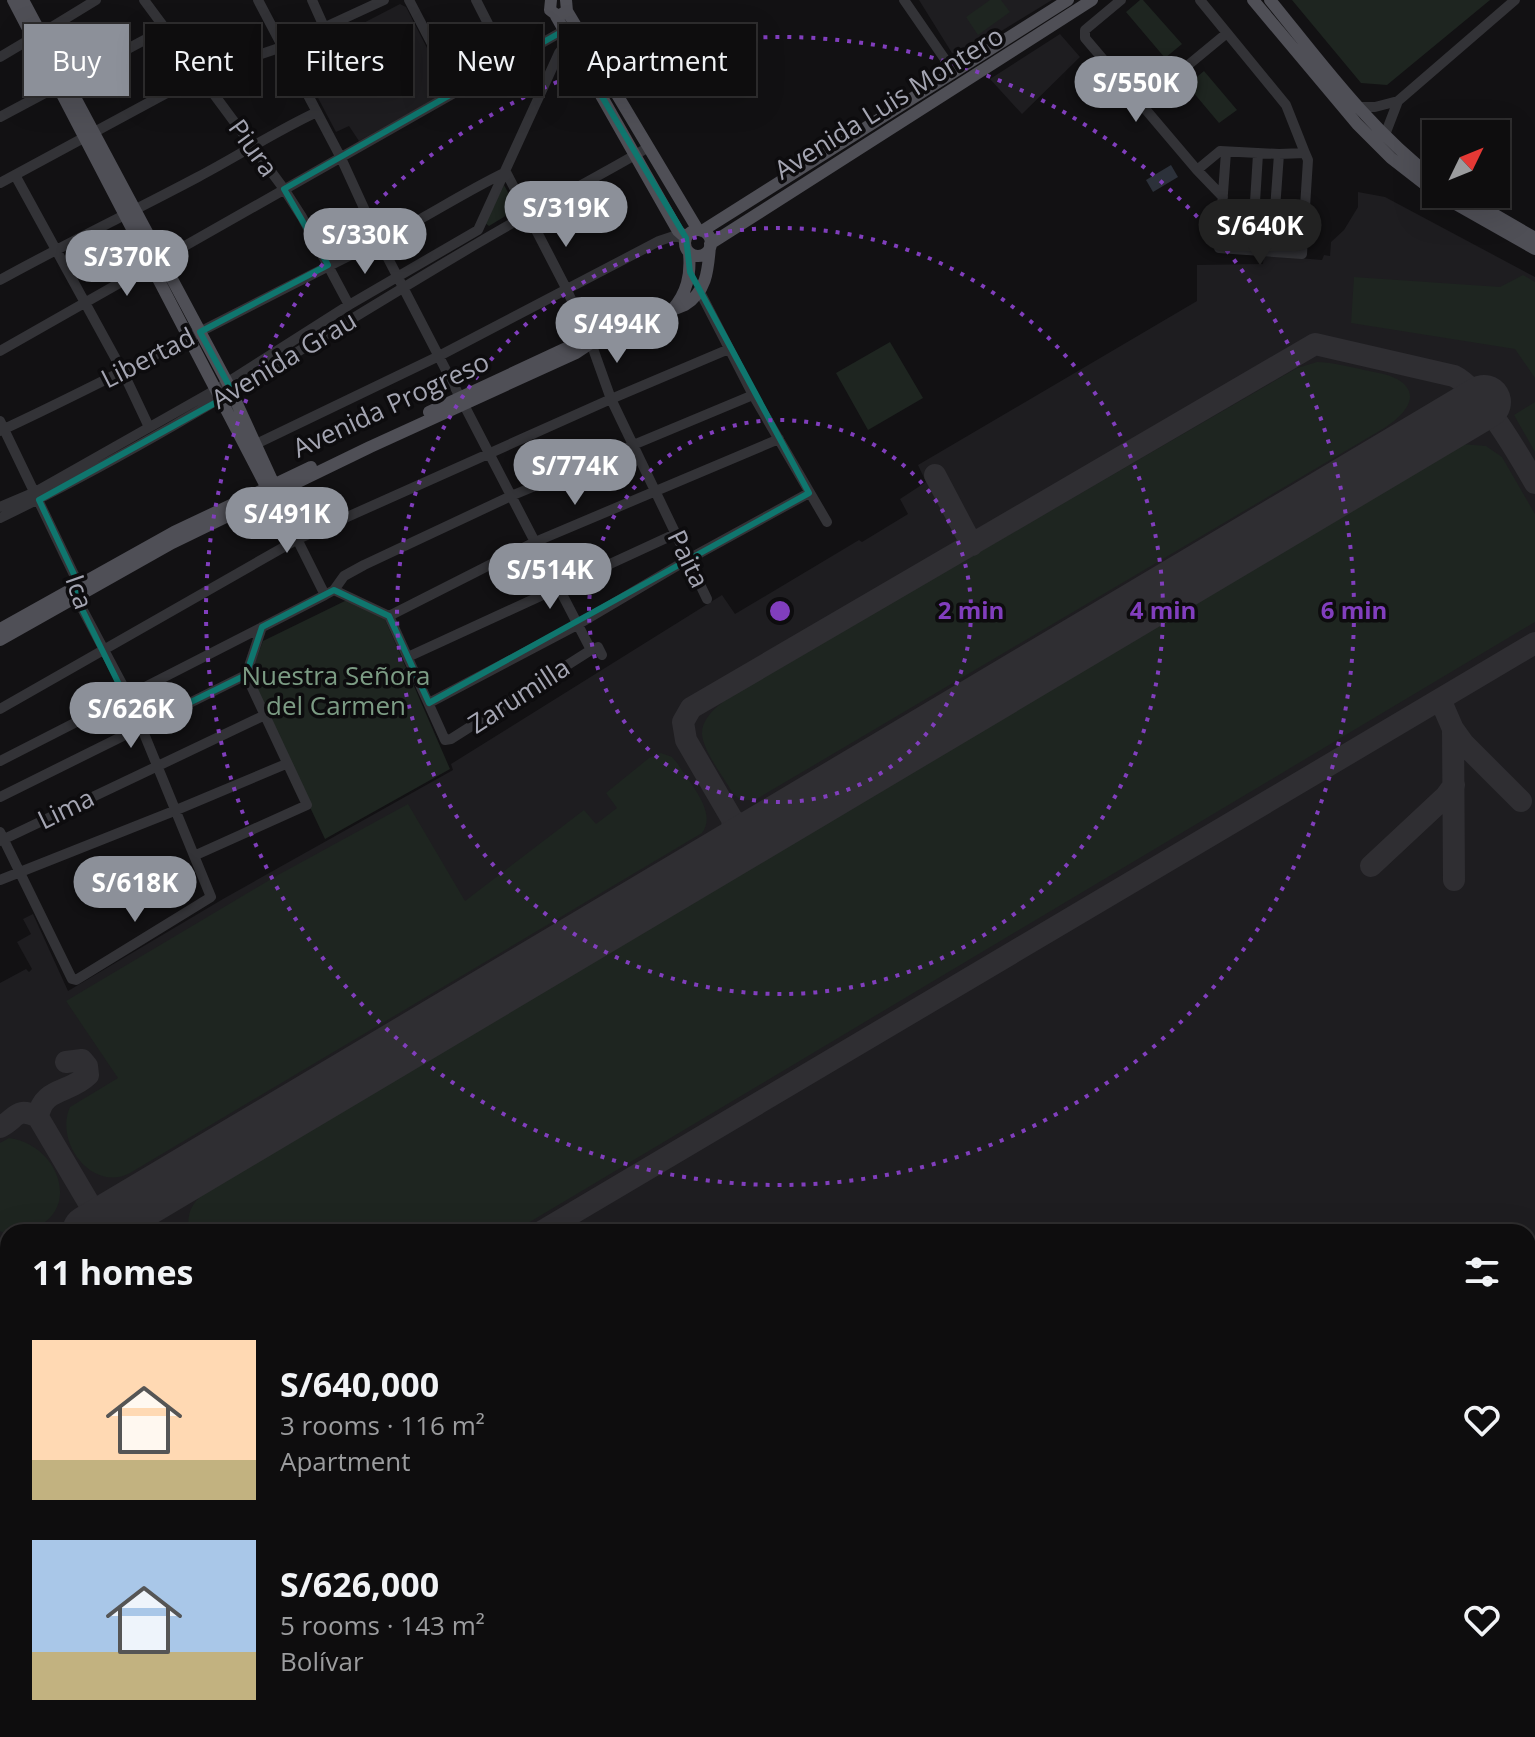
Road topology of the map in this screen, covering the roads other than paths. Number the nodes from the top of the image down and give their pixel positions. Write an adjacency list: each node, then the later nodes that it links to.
1 (13, 0): 20 (main road)
2 (23, 0): 21 (main road)
3 (96, 0): 22 (street)
4 (144, 0): 23 (street, Piura)
5 (258, 0): 28 (street)
6 (312, 0): 24 (street)
7 (384, 0): 25 (street)
8 (409, 0): 29 (street)
9 (476, 0): 26 (street)
10 (904, 0): 33 (street)
11 (1068, 0): 33 (main road, Avenida Luis Montero)
12 (1092, 0): 64 (main road, Avenida Luis Montero)
13 (1121, 0): 42 (street)
14 (1200, 0): 27 (street)
15 (1253, 0): 47 (main road)
16 (1270, 0): 43 (main road)
17 (1515, 0): 41 (street)
18 (550, 1): 19 (main road)
19 (567, 7): 49 (main road)
20 (29, 24)
21 (32, 24)
22 (57, 24)
23 (161, 24)
24 (323, 24)
25 (335, 24)
26 (488, 24)
27 (1227, 33): 42 (street); 51 (street)
28 (277, 37)
29 (429, 38)
30 (24, 43): 32 (street)
31 (559, 53): 58 (street)
32 (0, 57)
33 (953, 71): 60 (main road, Avenida Luis Montero)
34 (40, 96): 45 (street)
35 (69, 96): 46 (main road)
36 (160, 96): 46 (street)
37 (215, 96): 48 (street, Piura)
38 (308, 96): 44 (street)
39 (450, 96): 55 (street)
40 (601, 96): 54 (main road)
41 (1398, 101): 43 (street); 47 (street)
42 (1141, 104): 57 (street)
43 (1357, 107): 47 (main road)
44 (317, 112): 48 (street); 55 (street)
45 (0, 117)
46 (89, 134): 59 (street); 69 (main road)
47 (1382, 141): 56 (main road); 61 (main road)
48 (252, 146): 63 (street, Piura); 69 (street)
49 (647, 148): 54 (street, Avenida Grau); 72 (main road)
50 (1226, 152): 52 (street); 57 (street); 65 (street)
51 (1305, 153): 53 (street); 80 (street)
52 (1258, 154): 53 (street); 79 (street)
53 (1279, 154): 80 (street)
54 (635, 155): 70 (street, Avenida Grau); 73 (main road)
55 (341, 158): 63 (street); 75 (street)
56 (1422, 169)
57 (1197, 170): 65 (street)
58 (506, 172): 70 (street, Paita); 75 (street, Libertad); 84 (street, Avenida Grau)
59 (15, 175): 62 (street); 78 (street)
60 (787, 177): 64 (main road); 66 (main road, Avenida Luis Montero)
61 (1422, 182)
62 (0, 183)
63 (284, 189): 82 (street); 83 (street, Piura)
64 (795, 189): 71 (main road, Avenida Luis Montero)
65 (1223, 197): 79 (street)
66 (741, 207): 71 (main road); 72 (main road, Avenida Luis Montero)
67 (1463, 208): 77 (main road)
68 (1483, 208): 74 (main road)
69 (131, 212): 78 (street); 82 (main road)
70 (530, 214): 86 (street, Avenida Grau); 87 (street, Paita)
71 (749, 219): 76 (main road, Avenida Luis Montero)
72 (700, 231): 73 (main road); 76 (main road)
73 (686, 238): 81 (main road); 87 (street)
74 (1535, 238)
75 (379, 241): 83 (street, Libertad); 84 (street)
76 (710, 245): 81 (main road); 88 (main road)
77 (1535, 249)
78 (56, 250): 85 (street); 89 (street)
79 (1252, 250): 80 (street)
80 (1272, 251)
81 (689, 253): 91 (main road)
82 (157, 261): 89 (street); 92 (main road)
83 (328, 265): 90 (street, Piura); 92 (street, Libertad)
84 (397, 276): 86 (street); 90 (street, Avenida Grau)
85 (0, 280)
86 (403, 288): 96 (street); 98 (street, Avenida Grau)
87 (566, 288): 93 (street, Paita); 96 (street)
88 (700, 292): 91 (main road, Avenida Progreso); 94 (street)
89 (85, 302): 95 (street); 97 (street)
90 (349, 305): 98 (street, Avenida Grau)
91 (670, 313): 93 (main road, Avenida Progreso)
92 (195, 334): 97 (street, Libertad); 98 (main road)
93 (591, 343): 100 (street, Paita); 101 (main road, Avenida Progreso)
94 (729, 349): 99 (street); 100 (street)
95 (0, 351)
96 (439, 356): 101 (street); 106 (street)
97 (123, 372): 102 (street, Libertad); 103 (street)
98 (224, 391): 103 (street, Avenida Grau); 106 (main road); 111 (street, Avenida Grau)
99 (753, 395): 104 (street); 105 (street)
100 (611, 399): 105 (street, Paita); 107 (street)
101 (462, 402): 107 (street); 108 (main road, Avenida Progreso)
102 (1, 427): 111 (street, Ica)
103 (149, 427): 111 (street, Avenida Grau)
104 (779, 439): 109 (street); 110 (street)
105 (634, 445): 109 (street, Paita); 112 (street)
106 (252, 446): 108 (main road)
107 (489, 453): 112 (street); 117 (street)
108 (273, 491): 117 (street); 121 (main road, Avenida Progreso)
109 (655, 491): 116 (street, Paita); 118 (street)
110 (809, 493): 115 (street); 119 (street)
111 (37, 496): 113 (street, Avenida Grau); 114 (street, Avenida Grau); 121 (street, Ica)
112 (511, 496): 118 (street); 122 (street)
113 (0, 507)
114 (0, 518)
115 (827, 522)
116 (675, 534): 119 (street, Paita); 120 (street)
117 (298, 539): 122 (street); 129 (street)
118 (535, 542): 120 (street); 124 (street)
119 (687, 560): 123 (street, Paita); 125 (street)
120 (559, 589): 125 (street); 132 (street)
121 (77, 591): 127 (main road, Avenida Progreso); 128 (main road, Avenida Progreso); 129 (street, Ica)
122 (330, 592): 124 (street); 126 (street)
123 (707, 599)
124 (389, 616): 132 (street)
125 (577, 625): 130 (street); 135 (street)
126 (262, 627): 133 (street); 134 (street)
127 (0, 629)
128 (0, 640)
129 (104, 649): 134 (street, Ica); 136 (street)
130 (591, 650): 131 (street); 135 (street, Zarumilla)
131 (602, 655)
132 (410, 656): 135 (street)
133 (246, 675): 137 (street); 138 (street)
134 (129, 697): 138 (street, Ica); 139 (street)
135 (429, 703)
136 (0, 709)
137 (263, 716): 140 (street); 141 (street, Lima)
138 (140, 727): 141 (street, Ica); 142 (street)
139 (0, 761)
140 (286, 764): 143 (street); 145 (street)
141 (155, 765): 143 (street, Ica); 144 (street, Lima)
142 (0, 797)
143 (174, 811): 145 (street, Ica); 146 (street)
144 (1, 837): 146 (street)
145 (196, 855): 146 (street, Ica)
146 (19, 872): 147 (street)
147 (0, 880)

